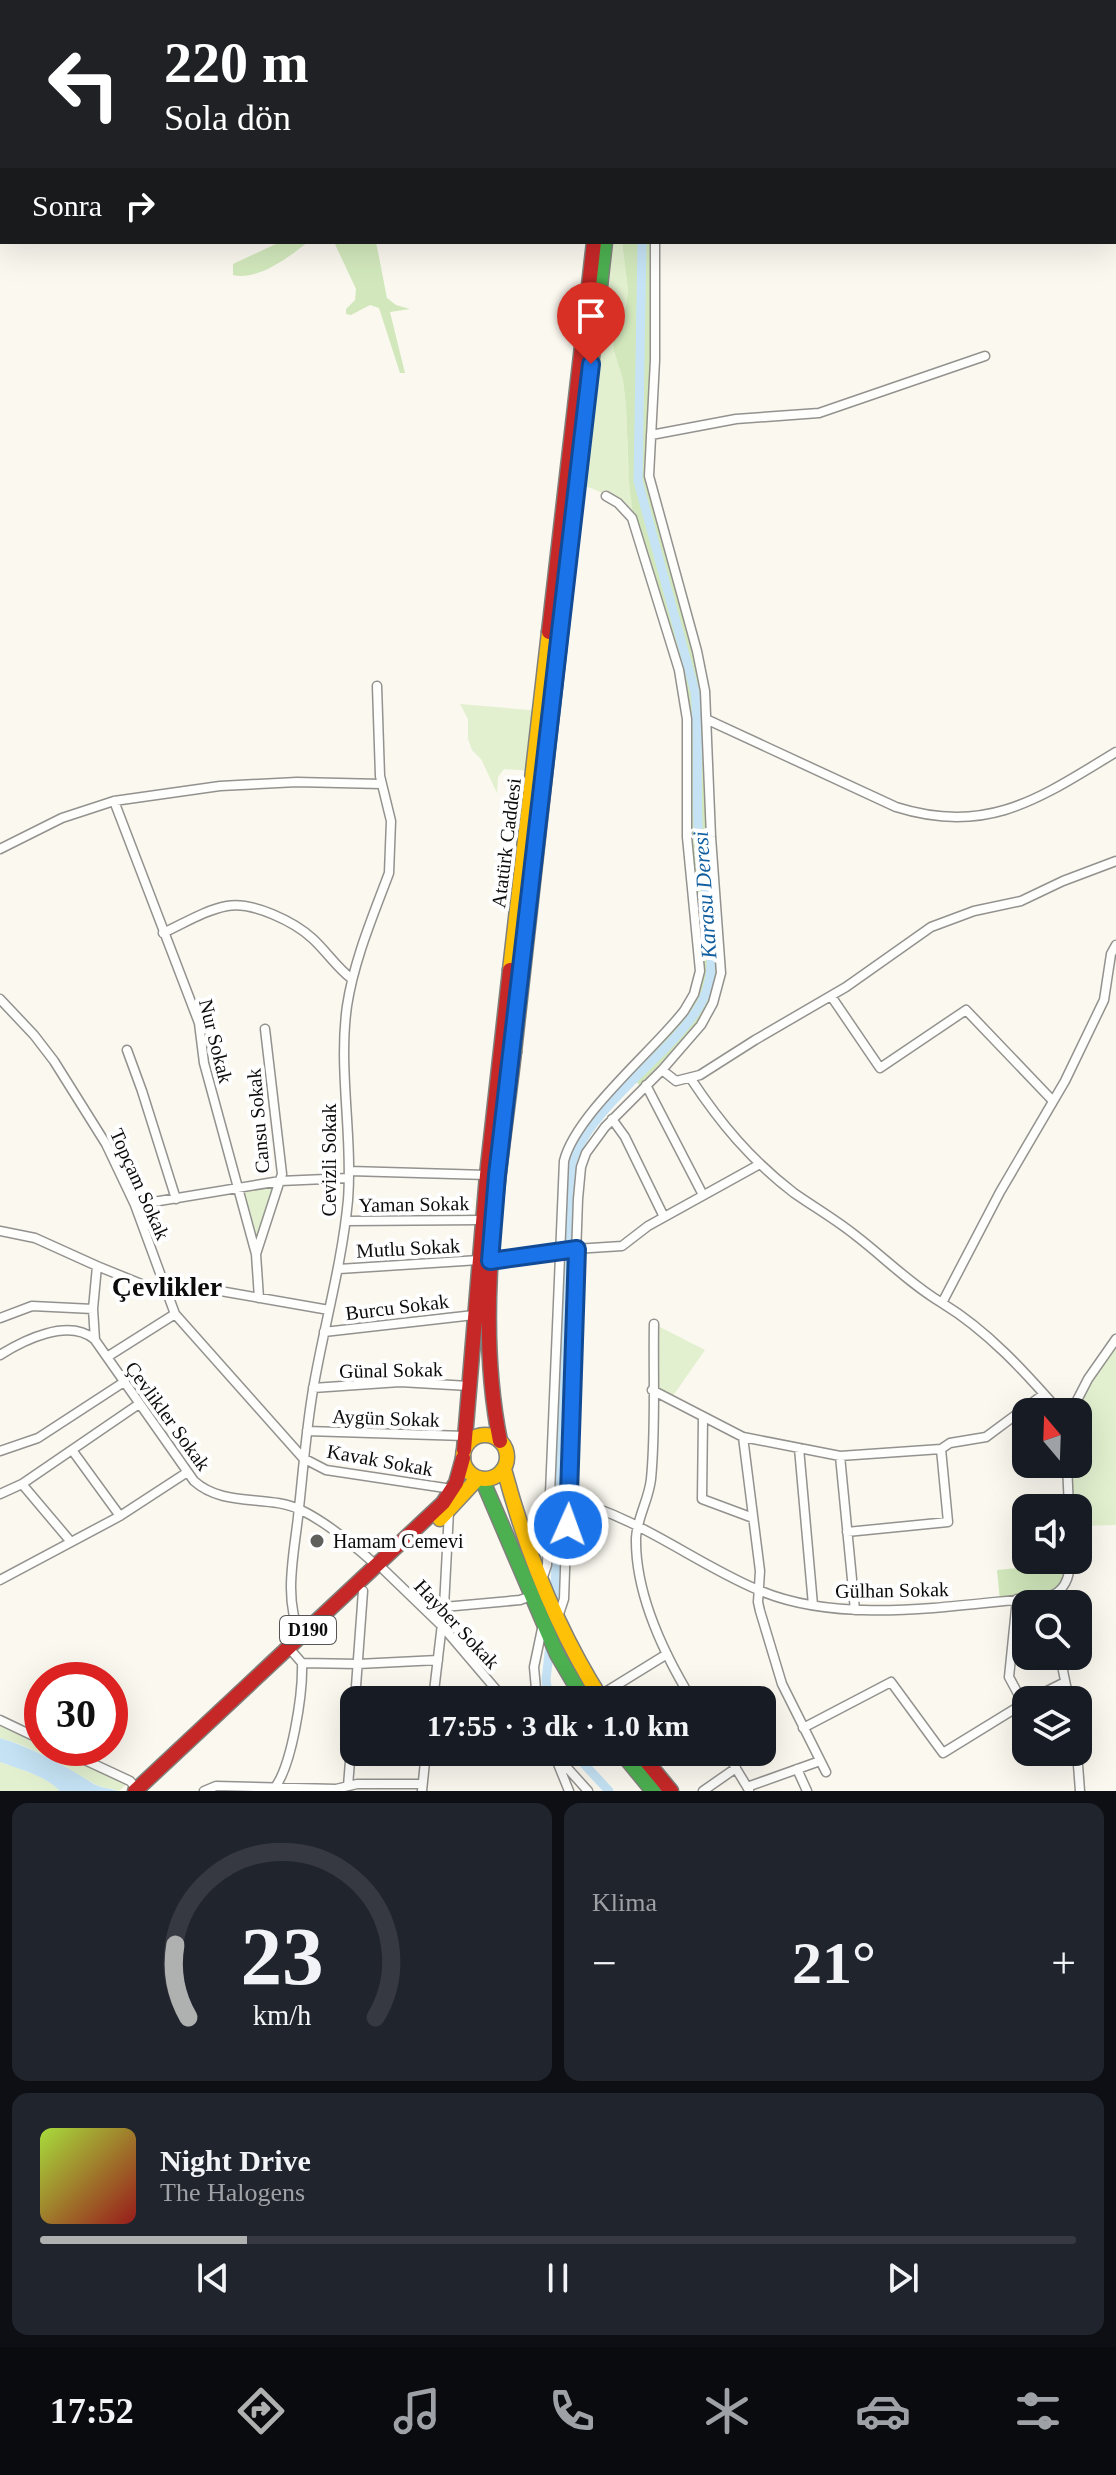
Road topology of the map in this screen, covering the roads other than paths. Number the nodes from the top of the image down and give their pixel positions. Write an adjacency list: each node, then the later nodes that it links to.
1 (594, 244): 28 (highway, Atatürk Caddesi)
2 (605, 244): 41 (highway, Atatürk Caddesi)
3 (655, 244): 5 (street)
4 (985, 356): 5 (street)
5 (651, 435): 8 (street)
6 (606, 496): 39 (street)
7 (377, 686): 10 (street, Cevizli Sokak)
8 (708, 720): 9 (street); 21 (street)
9 (1116, 752)
10 (381, 784): 11 (street); 16 (street, Cevizli Sokak)
11 (114, 801): 12 (street); 14 (street, Nur Sokak)
12 (0, 849)
13 (1116, 861): 17 (street)
14 (163, 933): 16 (street); 30 (street, Nur Sokak)
15 (1116, 945): 24 (street)
16 (352, 979): 27 (street, Cevizli Sokak)
17 (831, 996): 22 (street); 24 (street)
18 (0, 999): 33 (street, Topçam Sokak)
19 (265, 1029): 29 (street, Cansu Sokak)
20 (127, 1050): 32 (street)
21 (662, 1070): 22 (street); 23 (street)
22 (691, 1079): 26 (street)
23 (646, 1085): 25 (street); 31 (street)
24 (1053, 1101): 47 (street)
25 (612, 1119): 34 (street); 38 (street)
26 (760, 1164): 31 (street, Mutlu Sokak); 47 (street)
27 (350, 1174): 28 (street); 29 (street); 36 (street, Cevizli Sokak)
28 (487, 1175): 35 (highway, Atatürk Caddesi)
29 (280, 1181): 30 (street); 40 (street, Cansu Sokak)
30 (238, 1189): 32 (street); 40 (street, Nur Sokak)
31 (703, 1195): 34 (street, Mutlu Sokak)
32 (176, 1199): 33 (street)
33 (135, 1205): 44 (street, Topçam Sokak)
34 (664, 1217): 38 (street, Mutlu Sokak)
35 (482, 1220): 36 (street, Yaman Sokak); 41 (highway, Atatürk Caddesi)
36 (346, 1221): 43 (street, Cevizli Sokak)
37 (0, 1231): 42 (street)
38 (577, 1249): 39 (street, Mutlu Sokak); 84 (street)
39 (559, 1250): 41 (street, Mutlu Sokak); 96 (street)
40 (256, 1254): 46 (street, Nur Sokak)
41 (484, 1261): 43 (street, Mutlu Sokak); 51 (highway, Atatürk Caddesi); 70 (highway, Atatürk Caddesi)
42 (97, 1266): 45 (street); 48 (street)
43 (339, 1269): 49 (street, Cevizli Sokak)
44 (163, 1281): 45 (street, Topçam Sokak); 46 (street)
45 (166, 1294): 50 (street, Topçam Sokak)
46 (259, 1298): 49 (street)
47 (942, 1303): 63 (street)
48 (93, 1309): 52 (street); 56 (street)
49 (329, 1310): 54 (street, Cevizli Sokak)
50 (175, 1314): 58 (street); 77 (street, Topçam Sokak)
51 (474, 1315): 54 (street, Burcu Sokak); 60 (highway, Atatürk Caddesi)
52 (0, 1318)
53 (654, 1324): 62 (street)
54 (324, 1332): 61 (street, Cevizli Sokak)
55 (1116, 1339): 65 (street)
56 (95, 1340): 57 (street); 58 (street, Çevlikler Sokak)
57 (0, 1355)
58 (107, 1357): 59 (street, Çevlikler Sokak)
59 (124, 1382): 66 (street, Çevlikler Sokak); 75 (street)
60 (469, 1386): 61 (street, Günal Sokak); 71 (highway, Atatürk Caddesi)
61 (313, 1388): 68 (street, Cevizli Sokak)
62 (652, 1390): 67 (street); 89 (street)
63 (1044, 1394): 64 (street); 73 (street)
64 (1048, 1398)
65 (1078, 1398)
66 (139, 1404): 74 (street); 79 (street, Çevlikler Sokak)
67 (703, 1417): 69 (street); 88 (street)
68 (307, 1431): 71 (street, Aygün Sokak); 77 (street, Cevizli Sokak)
69 (743, 1437): 72 (street); 88 (street)
70 (500, 1441): 71 (highway); 78 (highway, Atatürk Caddesi)
71 (464, 1448): 80 (highway); 82 (highway, D190)
72 (799, 1448): 76 (street); 98 (street)
73 (941, 1449): 76 (street); 90 (street)
74 (72, 1450): 81 (street); 87 (street)
75 (0, 1451)
76 (840, 1456): 90 (street)
77 (303, 1458): 82 (street, Kavak Sokak); 85 (street, Cevizli Sokak)
78 (504, 1469): 80 (highway); 96 (highway, Atatürk Caddesi)
79 (186, 1473): 85 (street, Çevlikler Sokak); 87 (street)
80 (480, 1478): 86 (highway, D190); 96 (highway)
81 (22, 1484): 83 (street); 91 (street)
82 (452, 1489): 92 (highway, D190)
83 (0, 1494)
84 (569, 1500): 89 (street, Gülhan Sokak); 101 (street)
85 (299, 1509): 92 (street, Hayber Sokak); 103 (street, Cevizli Sokak)
86 (449, 1510): 92 (highway, D190); 99 (street)
87 (120, 1516): 91 (street)
88 (753, 1518): 95 (street)
89 (638, 1526): 95 (street, Gülhan Sokak); 105 (street)
90 (847, 1532): 100 (street)
91 (71, 1542): 93 (street)
92 (381, 1568): 94 (highway, D190); 102 (street, Hayber Sokak); 103 (highway, D190)
93 (0, 1580)
94 (363, 1591): 106 (highway, D190); 108 (street)
95 (759, 1591): 98 (street, Gülhan Sokak); 124 (street)
96 (538, 1594): 99 (street); 101 (highway)
97 (1012, 1599): 100 (street, Gülhan Sokak)
98 (813, 1605): 100 (street, Gülhan Sokak)
99 (444, 1607): 102 (street)
100 (855, 1610)
101 (550, 1622): 114 (street); 115 (highway); 116 (highway)
102 (442, 1626): 107 (street); 113 (street, Hayber Sokak)
103 (301, 1636): 106 (highway, D190)
104 (1012, 1648): 119 (street)
105 (667, 1654): 117 (street); 118 (street)
106 (295, 1655): 108 (street); 141 (highway, D190); 142 (street)
107 (438, 1660): 108 (street); 112 (street)
108 (358, 1664): 111 (street)
109 (1063, 1670): 110 (street)
110 (1065, 1682): 120 (street); 121 (street)
111 (356, 1686)
112 (435, 1686)
113 (493, 1686)
114 (536, 1686)
115 (584, 1686)
116 (589, 1686)
117 (616, 1686)
118 (684, 1686)
119 (1015, 1686)
120 (1057, 1686)
121 (1066, 1686)
122 (1012, 1711): 124 (street)
123 (0, 1720): 125 (street)
124 (803, 1728): 126 (street)
125 (24, 1731)
126 (820, 1761): 136 (street); 137 (street)
127 (98, 1766): 141 (street)
128 (350, 1766): 138 (street)
129 (424, 1766): 139 (street)
130 (558, 1766): 144 (street)
131 (565, 1766): 145 (street)
132 (632, 1766): 146 (highway)
133 (650, 1766): 147 (highway)
134 (1078, 1766): 150 (street)
135 (736, 1768): 140 (street); 148 (street)
136 (797, 1769): 140 (street); 149 (street)
137 (826, 1772)
138 (348, 1786): 139 (street); 142 (street)
139 (422, 1788)
140 (749, 1789)
141 (140, 1790)
142 (273, 1790): 143 (street)
143 (204, 1791)
144 (569, 1791)
145 (588, 1791)
146 (653, 1791)
147 (671, 1791)
148 (703, 1791)
149 (807, 1791)
150 (1080, 1791)

